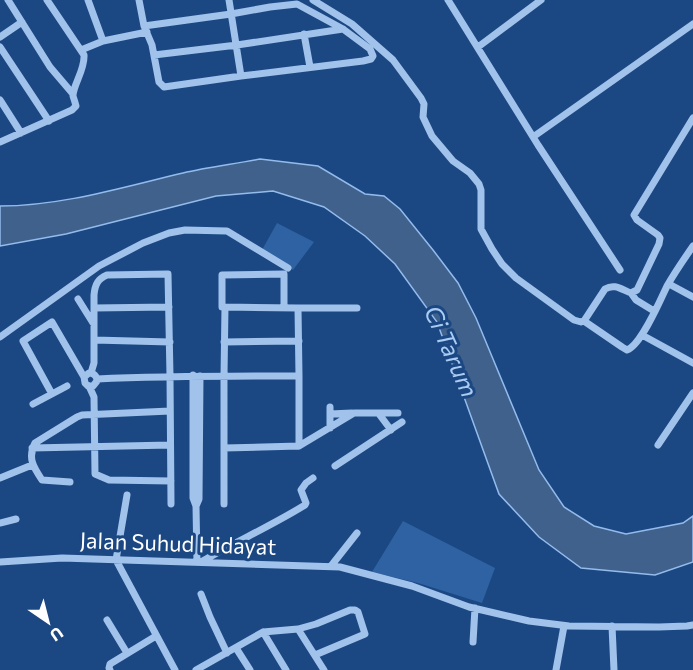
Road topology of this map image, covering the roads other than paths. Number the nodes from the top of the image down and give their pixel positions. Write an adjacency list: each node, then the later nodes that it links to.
1 (8, 0): 11 (street)
2 (47, 0): 21 (street)
3 (88, 0): 17 (street)
4 (139, 0): 13 (street)
5 (229, 0): 10 (street)
6 (313, 0): 48 (street)
7 (448, 0): 20 (street)
8 (541, 0): 20 (street)
9 (293, 2): 10 (street); 14 (street)
10 (231, 14): 13 (street); 18 (street)
11 (22, 22): 16 (street); 25 (street)
12 (693, 24): 30 (street)
13 (145, 29): 17 (street); 22 (street)
14 (343, 29): 15 (street); 23 (street)
15 (304, 34): 18 (street); 23 (street)
16 (0, 37)
17 (103, 41): 21 (street)
18 (237, 45): 22 (street); 24 (street)
19 (0, 47): 28 (street)
20 (478, 47): 30 (street)
21 (81, 50): 25 (street)
22 (154, 55): 24 (street)
23 (310, 67): 24 (street)
24 (241, 76)
25 (73, 94): 28 (street)
26 (0, 100): 29 (street)
27 (693, 118): 38 (street)
28 (49, 121): 29 (street)
29 (21, 134): 31 (street)
30 (533, 137): 34 (street)
31 (0, 142)
32 (693, 246): 37 (street)
33 (288, 268): 51 (street)
34 (620, 270)
35 (168, 274): 36 (street); 41 (street); 43 (street)
36 (178, 274)
37 (669, 284): 39 (street); 47 (street)
38 (631, 293): 47 (street); 48 (street)
39 (693, 297)
40 (78, 299): 49 (street)
41 (169, 307): 43 (street); 54 (street)
42 (225, 307): 44 (street); 44 (street); 55 (street)
43 (94, 308): 49 (street)
44 (284, 308): 45 (street)
45 (298, 308): 46 (street); 53 (street)
46 (357, 308)
47 (654, 311): 50 (street)
48 (584, 321): 50 (street)
49 (94, 325): 52 (street)
50 (642, 335): 56 (street)
51 (0, 337)
52 (94, 340): 54 (street); 57 (street)
53 (298, 341): 55 (street); 61 (street)
54 (170, 342): 59 (street)
55 (224, 342): 60 (street)
56 (693, 363)
57 (91, 373): 62 (street); 63 (street)
58 (197, 375): 59 (street); 60 (street); 96 (street)
59 (170, 376): 63 (street); 68 (street)
60 (224, 376): 61 (street); 81 (street)
61 (299, 376): 79 (street)
62 (84, 377): 63 (street); 66 (street)
63 (94, 383): 71 (street)
64 (67, 386): 66 (street)
65 (693, 393): 77 (street)
66 (52, 394): 67 (street)
67 (33, 404)
68 (170, 411): 71 (street); 76 (street)
69 (354, 413): 72 (street); 74 (street); 74 (street)
70 (398, 413): 72 (street)
71 (94, 414): 78 (street); 80 (street)
72 (379, 414): 75 (street)
73 (402, 422): 75 (street)
74 (330, 428): 79 (street)
75 (391, 430): 83 (street)
76 (170, 445): 78 (street); 86 (street)
77 (658, 445)
78 (94, 446): 80 (street); 86 (street)
79 (299, 446): 81 (street)
80 (32, 448): 82 (street)
81 (224, 448): 90 (street)
82 (32, 465): 84 (street); 87 (street)
83 (335, 466)
84 (0, 478)
85 (313, 478): 96 (street)
86 (171, 481): 89 (street)
87 (70, 482)
88 (127, 495): 94 (street)
89 (171, 504)
90 (224, 504)
91 (16, 519): 92 (street)
92 (0, 523)
93 (357, 533): 97 (street)
94 (116, 560): 95 (street, Jalan Suhud Hidayat); 96 (street, Jalan Suhud Hidayat); 106 (street)
95 (0, 562)
96 (199, 562): 97 (street, Jalan Suhud Hidayat)
97 (331, 566): 99 (street, Jalan Suhud Hidayat)
98 (201, 594): 110 (street)
99 (476, 608): 102 (street, Jalan Suhud Hidayat); 107 (street)
100 (107, 620): 109 (street)
101 (693, 625): 103 (street, Jalan Suhud Hidayat)
102 (564, 626): 103 (street, Jalan Suhud Hidayat); 119 (street)
103 (612, 626): 120 (street)
104 (298, 629): 105 (street); 111 (street); 111 (street)
105 (263, 632): 108 (street); 117 (street)
106 (156, 636): 109 (street); 113 (street)
107 (473, 642)
108 (236, 648): 110 (street); 116 (street)
109 (127, 653): 114 (street)
110 (227, 653): 112 (street)
111 (315, 655): 118 (street)
112 (210, 667): 115 (street)
113 (173, 669)
114 (110, 670)
115 (196, 670)
116 (249, 670)
117 (286, 670)
118 (324, 670)
119 (555, 670)
120 (614, 670)

